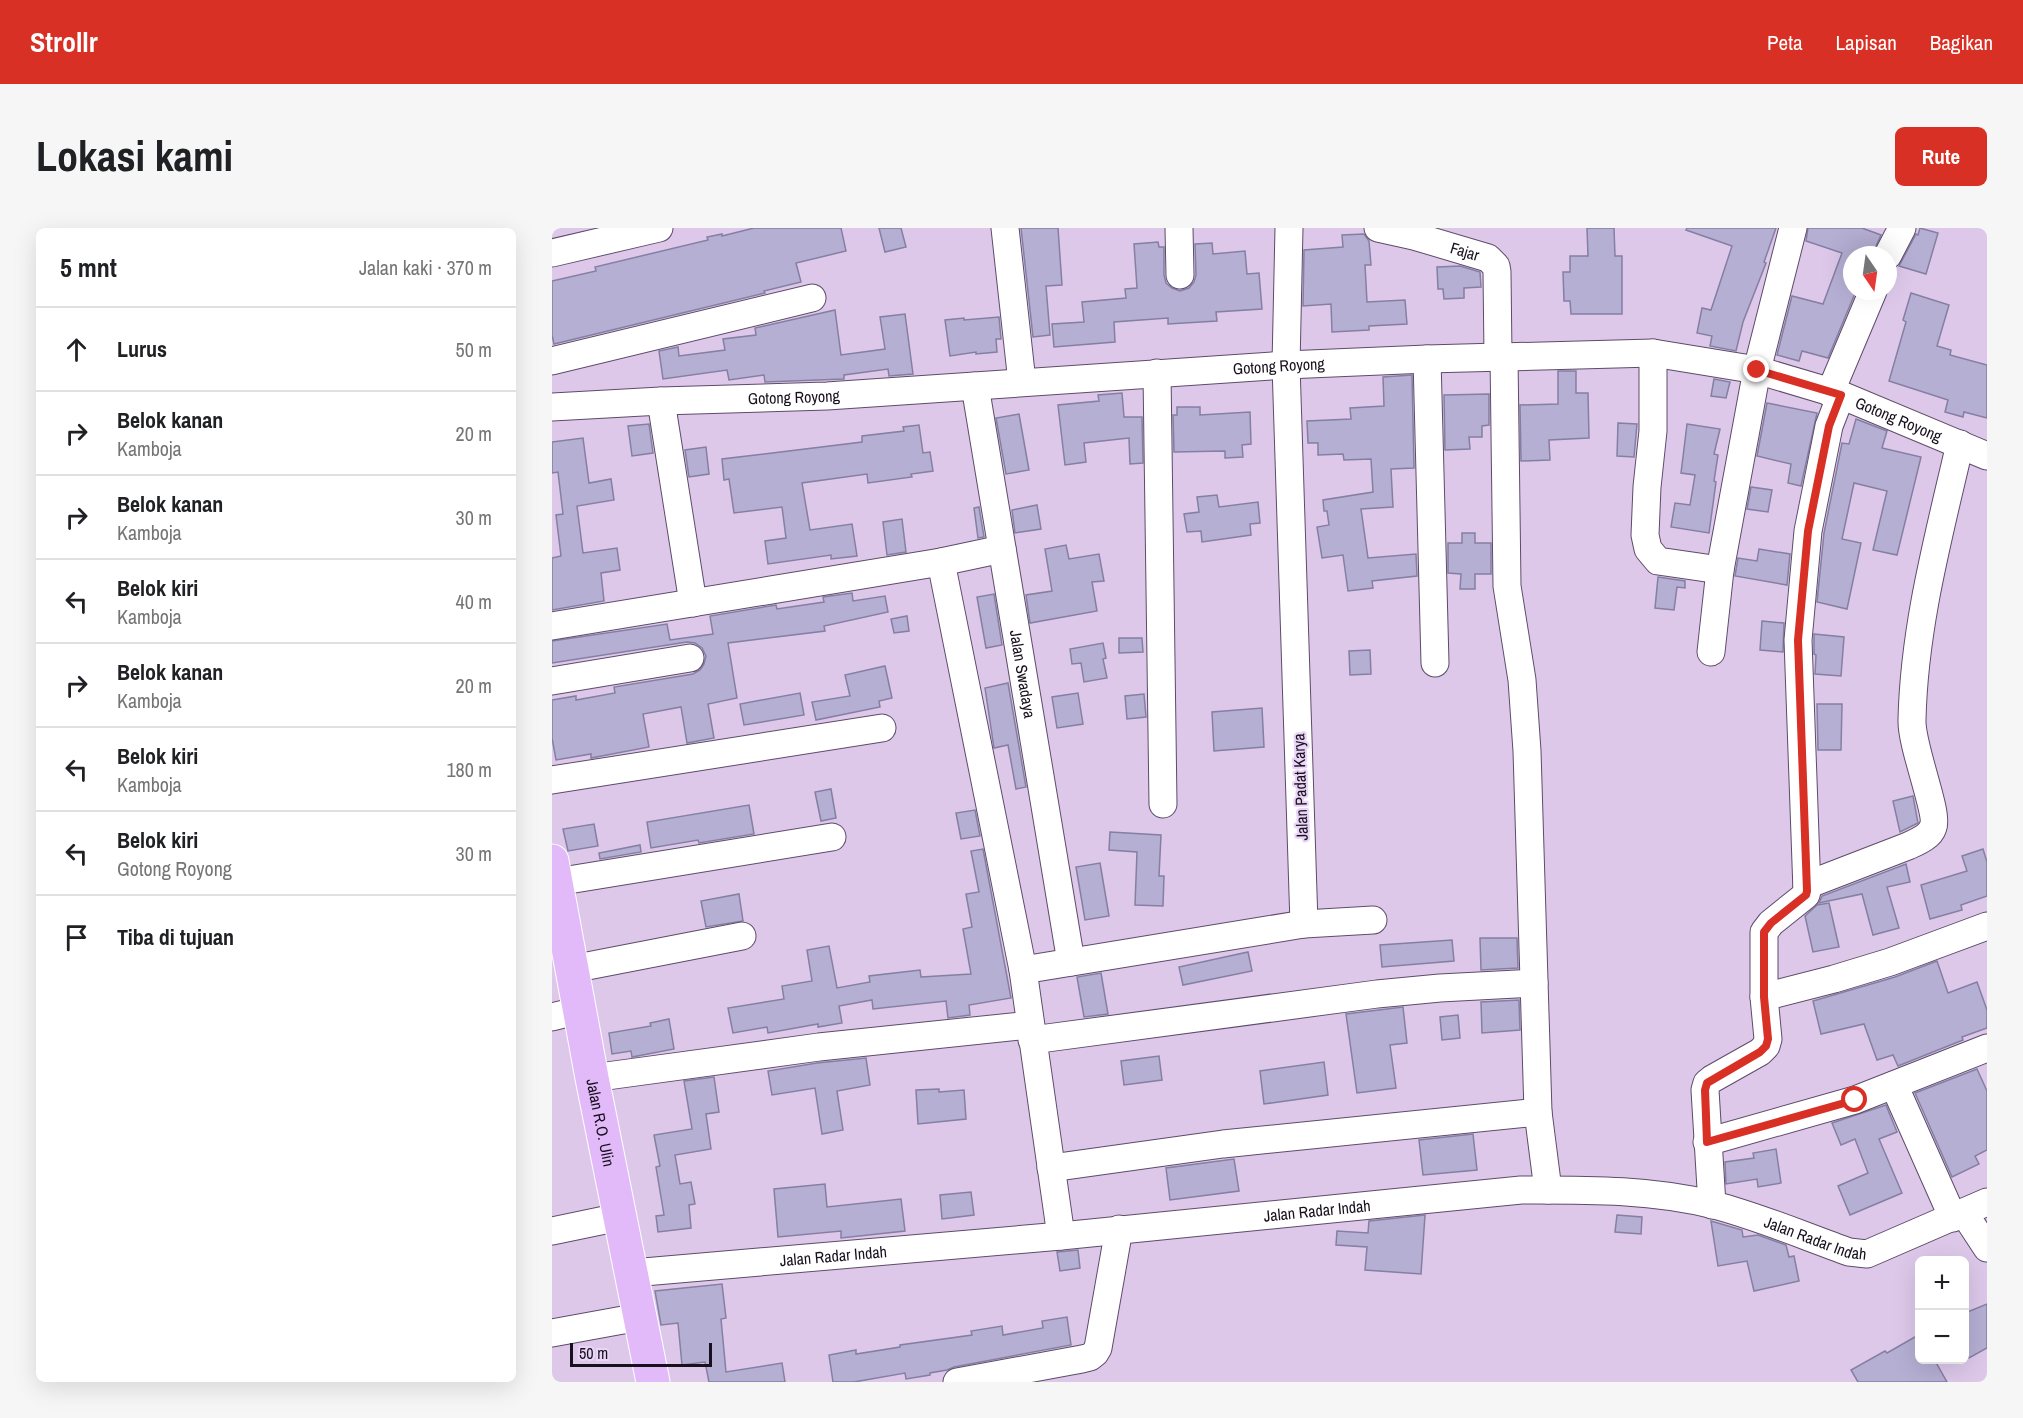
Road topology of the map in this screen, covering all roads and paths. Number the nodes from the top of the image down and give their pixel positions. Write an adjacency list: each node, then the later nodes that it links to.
1 (659, 228): 10 (street)
2 (1005, 228): 21 (street)
3 (1179, 228): 11 (street)
4 (1289, 228): 18 (street, Jalan Padat Karya)
5 (1378, 228): 8 (street, Fajar)
6 (1793, 228): 19 (street)
7 (1902, 228): 9 (street)
8 (1414, 232): 15 (street, Fajar)
9 (1893, 246)
10 (552, 253)
11 (1180, 275)
12 (812, 298): 17 (street)
13 (1870, 300): 23 (street)
14 (1653, 353): 15 (street, Gotong Royong); 19 (street, Gotong Royong); 30 (street)
15 (1501, 356): 16 (street, Gotong Royong); 51 (street)
16 (1427, 358): 18 (street, Gotong Royong); 35 (street)
17 (552, 361)
18 (1286, 365): 20 (street, Gotong Royong); 44 (street, Jalan Padat Karya)
19 (1757, 370): 23 (street, Gotong Royong); 30 (street)
20 (1157, 373): 21 (street, Gotong Royong); 39 (street)
21 (1022, 382): 22 (street, Gotong Royong)
22 (975, 386): 24 (street, Gotong Royong); 28 (street, Jalan Swadaya)
23 (1836, 394): 26 (street, Gotong Royong); 42 (street)
24 (661, 401): 25 (street, Gotong Royong); 31 (street)
25 (552, 407)
26 (1960, 444): 27 (street, Gotong Royong); 42 (street)
27 (1987, 456)
28 (1002, 549): 29 (street); 48 (street, Jalan Swadaya)
29 (941, 562): 31 (street); 50 (street)
30 (1720, 570): 33 (street)
31 (693, 603): 32 (street)
32 (552, 626)
33 (1711, 652)
34 (690, 658): 36 (street)
35 (1435, 663)
36 (552, 681)
37 (882, 728): 38 (street)
38 (552, 780)
39 (1163, 804)
40 (832, 837): 41 (street)
41 (554, 872): 49 (main road, Jalan R.O. Ulin)
42 (1807, 885): 52 (street)
43 (1373, 920): 44 (street)
44 (1304, 924): 48 (street)
45 (1987, 926): 52 (street)
46 (742, 936): 49 (street)
47 (552, 937): 53 (main road, Jalan R.O. Ulin)
48 (1071, 962): 50 (street)
49 (572, 969): 56 (main road, Jalan R.O. Ulin)
50 (1023, 970): 54 (street)
51 (1534, 983): 54 (street); 58 (street)
52 (1764, 997): 59 (street)
53 (560, 1015): 64 (main road, Jalan R.O. Ulin)
54 (1031, 1033): 56 (street); 60 (street)
55 (1987, 1048): 57 (street)
56 (592, 1078): 69 (main road, Jalan R.O. Ulin)
57 (1894, 1085): 59 (street); 63 (street)
58 (1538, 1112): 60 (street); 61 (street)
59 (1707, 1142): 62 (street)
60 (1051, 1168): 67 (street)
61 (1548, 1190): 62 (street, Jalan Radar Indah); 65 (street, Jalan Radar Indah)
62 (1712, 1205): 63 (street, Jalan Radar Indah)
63 (1968, 1211): 68 (street)
64 (605, 1220): 66 (street); 70 (main road, Jalan R.O. Ulin)
65 (1119, 1229): 67 (street, Jalan Radar Indah); 74 (street)
66 (552, 1231)
67 (1061, 1236): 69 (street, Jalan Radar Indah)
68 (1987, 1248)
69 (632, 1273): 73 (main road, Jalan R.O. Ulin)
70 (623, 1320): 71 (street); 72 (main road, Jalan R.O. Ulin)
71 (552, 1333)
72 (635, 1382)
73 (653, 1382)
74 (957, 1382)

